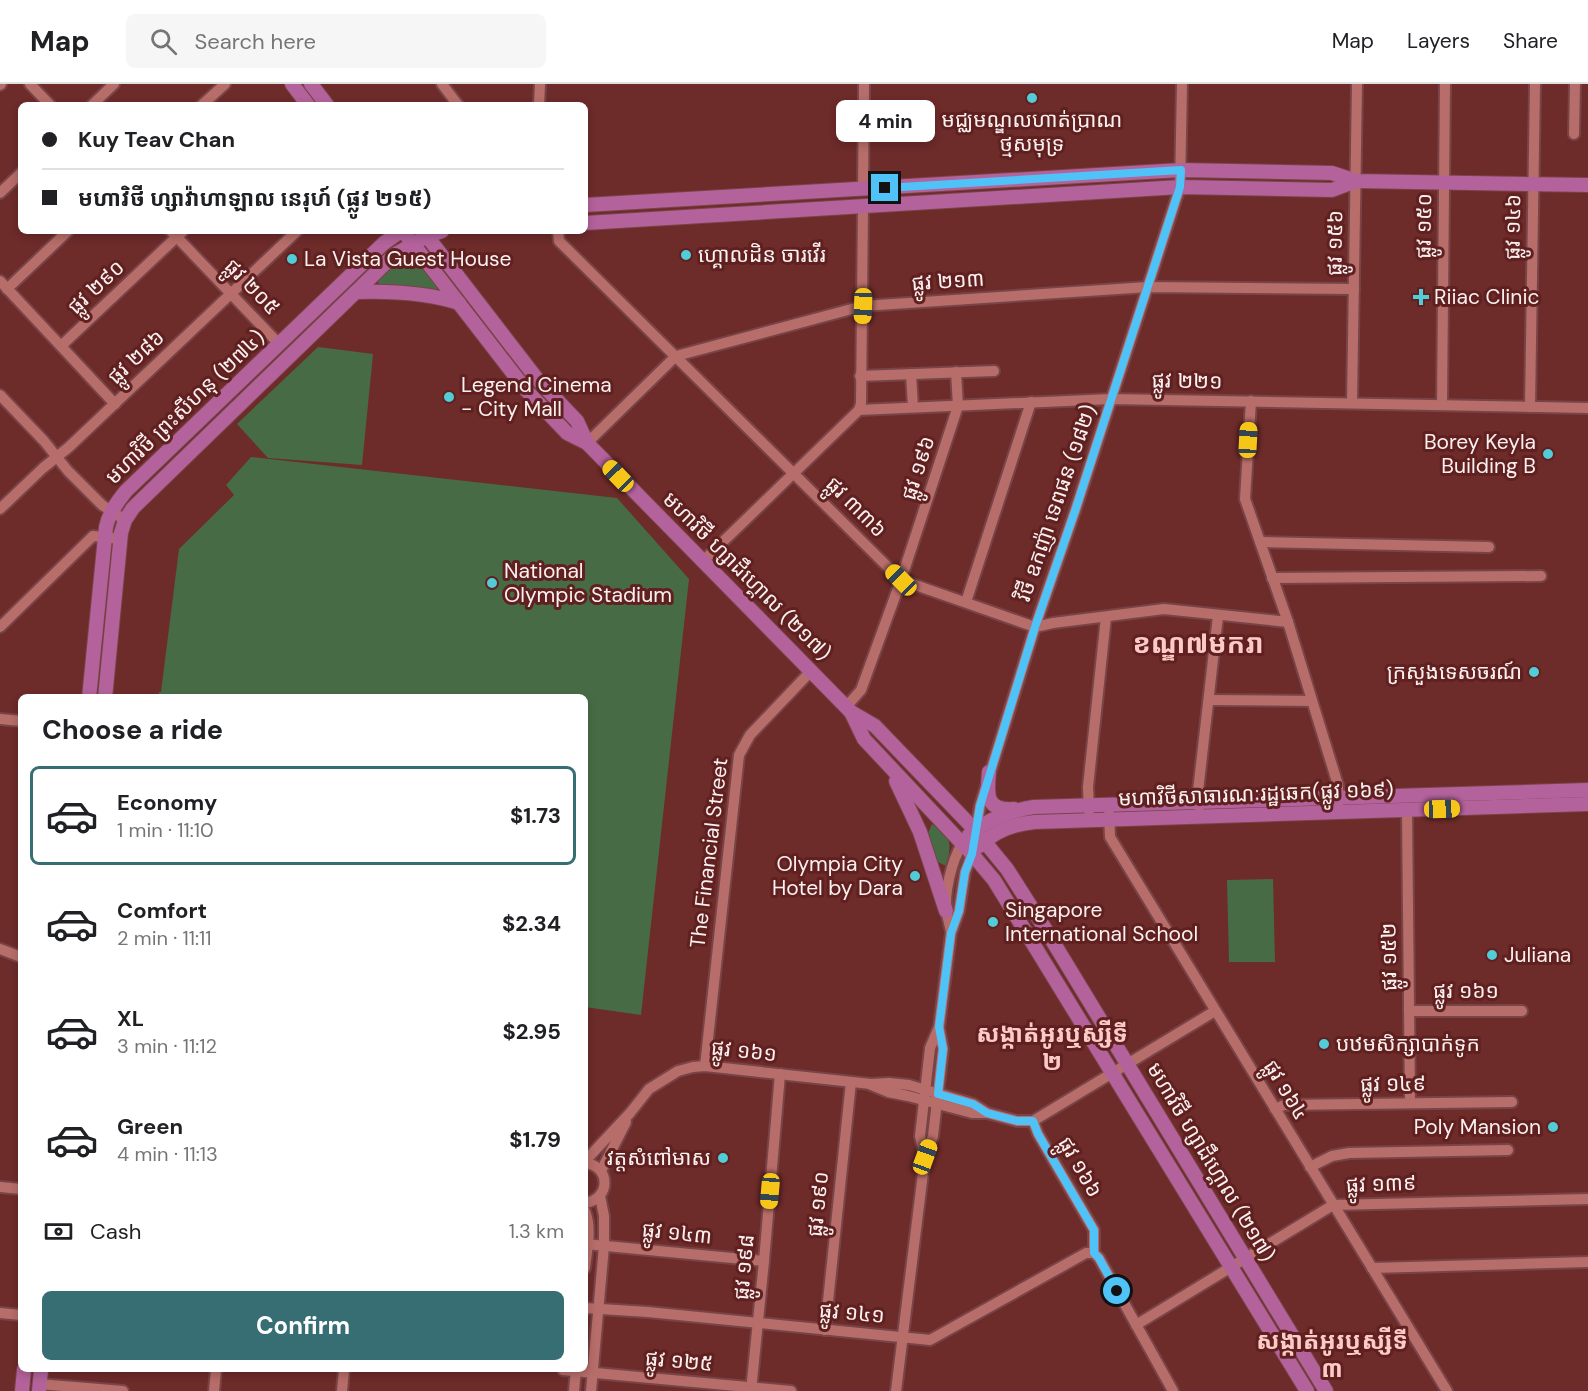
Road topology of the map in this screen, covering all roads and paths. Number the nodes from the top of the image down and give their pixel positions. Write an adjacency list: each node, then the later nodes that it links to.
1 (30, 84): 14 (street)
2 (114, 84): 15 (street)
3 (225, 84): 16 (street)
4 (292, 84): 17 (main road)
5 (312, 84): 18 (main road)
6 (443, 84): 19 (street)
7 (540, 84): 20 (street)
8 (864, 84): 29 (street)
9 (1182, 84): 22 (street, វិថី ឧកញ៉ា ទេពផន (១៨២))
10 (1357, 84): 24 (street, ផ្លូវ ១៥៦)
11 (1445, 84): 25 (street, ផ្លូវ ១៥០)
12 (1535, 84): 26 (street, ផ្លូវ ១៤៦)
13 (1575, 84): 21 (street)
14 (47, 102)
15 (95, 102)
16 (205, 102)
17 (306, 102)
18 (325, 102)
19 (456, 102)
20 (539, 102)
21 (1574, 134)
22 (1181, 170): 24 (main road); 28 (street, វិថី ឧកញ៉ា ទេពផន (១៨២)); 29 (main road)
23 (18, 176): 30 (street)
24 (1356, 181): 25 (main road); 28 (main road); 46 (street, ផ្លូវ ១៥៦)
25 (1444, 183): 26 (main road); 64 (street, ផ្លូវ ១៥០)
26 (1533, 184): 27 (main road); 67 (street, ផ្លូវ ១៤៦)
27 (1588, 185)
28 (1180, 187): 32 (main road); 45 (street, វិថី ឧកញ៉ា ទេពផន (១៨២))
29 (863, 189): 31 (main road)
30 (0, 193)
31 (588, 205)
32 (863, 206): 33 (main road); 50 (street)
33 (588, 223)
34 (64, 234): 44 (street)
35 (176, 234): 52 (street, ផ្លូវ ២៩០)
36 (178, 234): 48 (street, ផ្លូវ ២០៥)
37 (294, 234): 48 (street, ផ្លូវ ២៨៦)
38 (398, 234): 51 (main road, មហាវិថី ព្រះសីហនុ (២៧៤))
39 (405, 234): 43 (main road, មហាវិថី ហ្សាដឹហ្គោល (២១៧))
40 (424, 234): 43 (main road, មហាវិថី ព្រះសីហនុ (២៧៤))
41 (426, 234): 70 (main road, មហាវិថី ហ្សាដឹហ្គោល (២១៧))
42 (558, 234): 53 (street, ផ្លូវ ៣៣៦)
43 (413, 243): 47 (main road, មហាវិថី ព្រះសីហនុ (២៧៤)); 49 (main road, មហាវិថី ហ្សាដឹហ្គោល (២១៧))
44 (3, 285): 52 (street)
45 (1148, 288): 46 (street, ផ្លូវ ២១៣); 50 (street, ផ្លូវ ២១៣); 59 (street, វិថី ឧកញ៉ា ទេពផន (១៨២))
46 (1354, 290): 62 (street, ផ្លូវ ១៥៦)
47 (357, 292): 49 (main road); 75 (main road, មហាវិថី ព្រះសីហនុ (២៧៤))
48 (231, 294): 51 (street, ផ្លូវ ២០៥); 63 (street, ផ្លូវ ២៨៦)
49 (459, 303): 70 (main road, មហាវិថី ហ្សាដឹហ្គោល (២១៧))
50 (863, 306): 53 (street, ផ្លូវ ២១៣); 57 (street)
51 (279, 344): 74 (main road, មហាវិថី ព្រះសីហនុ (២៧៤))
52 (61, 346): 63 (street)
53 (676, 356): 70 (street, ផ្លូវ ២១៣); 72 (street, ផ្លូវ ៣៣៦)
54 (994, 371): 55 (street)
55 (956, 372): 56 (street); 65 (street)
56 (912, 374): 57 (street); 66 (street)
57 (860, 376): 69 (street)
58 (0, 395): 71 (street)
59 (1111, 399): 60 (street, ផ្លូវ ២២១); 61 (street, ផ្លូវ ២២១); 89 (street, វិថី ឧកញ៉ា ទេពផន (១៨២))
60 (1251, 401): 62 (street, ផ្លូវ ២២១); 78 (street)
61 (1030, 402): 65 (street, ផ្លូវ ២២១); 84 (street)
62 (1352, 403): 64 (street, ផ្លូវ ២២១)
63 (115, 404): 71 (street, ផ្លូវ ២៨៦)
64 (1442, 405): 67 (street, ផ្លូវ ២២១)
65 (958, 406): 66 (street, ផ្លូវ ២២១); 83 (street, ផ្លូវ ១៩៦)
66 (913, 407): 69 (street, ផ្លូវ ២២១)
67 (1530, 407): 68 (street, ផ្លូវ ២២១)
68 (1588, 408)
69 (859, 410): 72 (street)
70 (587, 443): 80 (main road, មហាវិថី ហ្សាដឹហ្គោល (២១៧))
71 (57, 457): 73 (street, ផ្លូវ ២៨៦); 74 (street)
72 (794, 472): 80 (street); 83 (street, ផ្លូវ ៣៣៦)
73 (0, 509)
74 (111, 511): 75 (street); 76 (main road, មហាវិថី ព្រះសីហនុ (២៧៤))
75 (126, 520): 77 (main road, មហាវិថី ព្រះសីហនុ (២៧៤))
76 (105, 537): 77 (street); 88 (street); 91 (main road, មហាវិថី ព្រះសីហនុ (២៧៤))
77 (121, 539): 92 (main road, មហាវិថី ព្រះសីហនុ (២៧៤))
78 (1260, 542): 79 (street); 82 (street)
79 (1489, 548)
80 (703, 561): 90 (main road, មហាវិថី ហ្សាដឹហ្គោល (២១៧))
81 (1541, 576): 82 (street)
82 (1272, 578): 87 (street)
83 (901, 580): 84 (street, ផ្លូវ ៣៣៦); 95 (street, ផ្លូវ ១៩៦)
84 (966, 602): 89 (street, ផ្លូវ ៣៣៦)
85 (1218, 616): 86 (street); 87 (street); 93 (street)
86 (1106, 617): 89 (street); 104 (street)
87 (1288, 622): 94 (street)
88 (0, 627)
89 (1035, 627): 99 (street, វិថី ឧកញ៉ា ទេពផន (១៨២))
90 (811, 671): 95 (main road, មហាវិថី ហ្សាដឹហ្គោល (២១៧)); 127 (street, The Financial Street)
91 (89, 694)
92 (105, 694)
93 (1209, 700): 94 (street); 102 (street)
94 (1312, 701): 101 (street)
95 (849, 709): 98 (main road, មហាវិថី ហ្សាដឹហ្គោល (២១៧)); 112 (main road, មហាវិថី ហ្សាដឹហ្គោល (២១៧))
96 (0, 719): 97 (street)
97 (18, 721)
98 (886, 763): 114 (main road, មហាវិថី ហ្សាដឹហ្គោល (២១៧)); 116 (main road)
99 (989, 772): 106 (main road); 112 (street, វិថី ឧកញ៉ា ទេពផន (១៨២))
100 (1588, 790): 101 (main road, មហាវិថីសាធារណៈរដ្ឋឆេក(ផ្លូវ ១៦៩))
101 (1338, 798): 102 (main road, មហាវិថីសាធារណៈរដ្ឋឆេក(ផ្លូវ ១៦៩)); 108 (street)
102 (1199, 802): 105 (main road, មហាវិថីសាធារណៈរដ្ឋឆេក(ផ្លូវ ១៦៩)); 109 (street)
103 (1588, 804): 107 (main road, មហាវិថីសាធារណៈរដ្ឋឆេក(ផ្លូវ ១៦៩))
104 (1089, 805): 105 (main road, មហាវិថីសាធារណៈរដ្ឋឆេក(ផ្លូវ ១៦៩)); 106 (main road, មហាវិថីសាធារណៈរដ្ឋឆេក(ផ្លូវ ១៦៩)); 111 (street)
105 (1108, 805): 110 (street, ផ្លូវ ១៦៤)
106 (1022, 809): 112 (main road, មហាវិថីសាធារណៈរដ្ឋឆេក(ផ្លូវ ១៦៩))
107 (1407, 810): 108 (main road, មហាវិថីសាធារណៈរដ្ឋឆេក(ផ្លូវ ១៦៩)); 123 (street, ផ្លូវ ១៥២)
108 (1339, 812): 109 (main road, មហាវិថីសាធារណៈរដ្ឋឆេក(ផ្លូវ ១៦៩))
109 (1199, 817): 110 (main road, មហាវិថីសាធារណៈរដ្ឋឆេក(ផ្លូវ ១៦៩))
110 (1109, 819): 111 (main road, មហាវិថីសាធារណៈរដ្ឋឆេក(ផ្លូវ ១៦៩)); 122 (street, ផ្លូវ ១៦៤)
111 (1089, 820): 113 (main road, មហាវិថីសាធារណៈរដ្ឋឆេក(ផ្លូវ ១៦៩))
112 (975, 830): 113 (main road, មហាវិថី ហ្សាដឹហ្គោល (២១៧)); 114 (main road, មហាវិថីសាធារណៈរដ្ឋឆេក(ផ្លូវ ១៦៩)); 115 (street, វិថី ឧកញ៉ា ទេពផន (១៨២))
113 (985, 841): 115 (main road, មហាវិថីសាធារណៈរដ្ឋឆេក(ផ្លូវ ១៦៩)); 117 (main road, មហាវិថី ហ្សាដឹហ្គោល (២១៧))
114 (962, 844): 115 (main road, មហាវិថី ហ្សាដឹហ្គោល (២១៧)); 116 (street, វិថី ឧកញ៉ា ទេពផន (១៨២))
115 (972, 854): 118 (street, វិថី ឧកញ៉ា ទេពផន (១៨២)); 119 (main road, មហាវិថី ហ្សាដឹហ្គោល (២១៧))
116 (946, 911): 118 (street, វិថី ឧកញ៉ា ទេពផន (១៨២))
117 (1044, 927): 119 (main road); 126 (main road, មហាវិថី ហ្សាដឹហ្គោល (២១៧))
118 (951, 933): 125 (street, វិថី ឧកញ៉ា ទេពផន (១៨២))
119 (1028, 937): 129 (main road, មហាវិថី ហ្សាដឹហ្គោល (២១៧))
120 (0, 949): 121 (street)
121 (18, 956)
122 (1215, 1011): 126 (street); 135 (street, ផ្លូវ ១៦៤)
123 (1409, 1011): 124 (street, ផ្លូវ ១៦១); 134 (street, ផ្លូវ ១៥២)
124 (1522, 1011)
125 (939, 1027): 131 (street, វិថី ឧកញ៉ា ទេពផន (១៨២)); 132 (street, វិថី ឧកញ៉ា ទេពផន (១៨២))
126 (1127, 1065): 129 (street); 155 (main road, មហាវិថី ហ្សាដឹហ្គោល (២១៧))
127 (705, 1066): 128 (street, ផ្លូវ ១៦១); 136 (street, ផ្លូវ ១៦១)
128 (780, 1074): 130 (street, ផ្លូវ ១៦១); 156 (street, ផ្លូវ ១៩៨)
129 (1113, 1074): 137 (street); 158 (main road, មហាវិថី ហ្សាដឹហ្គោល (២១៧))
130 (851, 1082): 131 (street, ផ្លូវ ១៦១); 166 (street, ផ្លូវ ១៩០)
131 (925, 1095): 132 (street, ផ្លូវ ១៦១); 141 (street, វិថី ឧកញ៉ា ទេពផន (១៨២))
132 (938, 1099): 137 (street, ផ្លូវ ១៦១); 141 (street, វិថី ឧកញ៉ា ទេពផន (១៨២))
133 (1512, 1102): 134 (street, ផ្លូវ ១៤៩)
134 (1410, 1104): 135 (street, ផ្លូវ ១៤៩)
135 (1275, 1109): 144 (street, ផ្លូវ ១៦៤)
136 (630, 1113): 138 (street, ផ្លូវ ១៦១); 145 (street, ផ្លូវ ១៦១)
137 (1033, 1121): 154 (street, ផ្លូវ ១៦៦)
138 (615, 1128): 139 (street); 142 (street, ផ្លូវ ១៦១)
139 (588, 1147)
140 (1508, 1150): 144 (street)
141 (925, 1157): 167 (street, វិថី ឧកញ៉ា ទេពផន (១៨២))
142 (588, 1159)
143 (588, 1163): 145 (street)
144 (1310, 1167): 151 (street, ផ្លូវ ១៦៤)
145 (601, 1171): 148 (street)
146 (0, 1187): 147 (street)
147 (18, 1190)
148 (600, 1196): 150 (street); 153 (street)
149 (1588, 1199): 151 (street, ផ្លូវ ១៣៩)
150 (588, 1203)
151 (1333, 1205): 155 (street, ផ្លូវ ១៣៩); 159 (street, ផ្លូវ ១៦៤)
152 (588, 1244): 153 (street, ផ្លូវ ១៤៣)
153 (604, 1246): 156 (street, ផ្លូវ ១៤៣); 161 (street)
154 (1094, 1253): 165 (street, ផ្លូវ ១៦៦); 167 (street, ផ្លូវ ១៤១)
155 (1245, 1258): 158 (street, ផ្លូវ ១៣៩); 186 (main road, មហាវិថី ហ្សាដឹហ្គោល (២១៧))
156 (764, 1261): 164 (street, ផ្លូវ ១៩៨)
157 (1588, 1262): 159 (street)
158 (1231, 1267): 165 (street, ផ្លូវ ១៣៩); 185 (main road, មហាវិថី ហ្សាដឹហ្គោល (២១៧))
159 (1372, 1268): 187 (street, ផ្លូវ ១៦៤)
160 (588, 1308): 161 (street, ផ្លូវ ១៤១)
161 (598, 1309): 164 (street, ផ្លូវ ១៤១); 173 (street)
162 (0, 1313): 163 (street)
163 (18, 1315)
164 (758, 1323): 166 (street, ផ្លូវ ១៤១); 175 (street, ផ្លូវ ១៩៨)
165 (1136, 1325): 184 (street, ផ្លូវ ១៦៦)
166 (825, 1330): 167 (street, ផ្លូវ ១៤១)
167 (903, 1337): 183 (street, វិថី ឧកញ៉ា ទេពផន (១៨២))
168 (24, 1372): 176 (main road)
169 (216, 1372): 178 (street)
170 (344, 1372): 179 (street)
171 (576, 1372): 180 (street)
172 (587, 1372): 173 (street, ផ្លូវ ១២៥)
173 (592, 1373): 175 (street, ផ្លូវ ១២៥); 181 (street)
174 (40, 1381): 177 (street)
175 (752, 1389): 182 (street, ផ្លូវ ១២៥)
176 (22, 1391)
177 (123, 1391)
178 (214, 1391)
179 (342, 1391)
180 (574, 1391)
181 (591, 1391)
182 (791, 1391)
183 (896, 1391)
184 (1173, 1391)
185 (1307, 1391)
186 (1326, 1391)
187 (1447, 1391)

